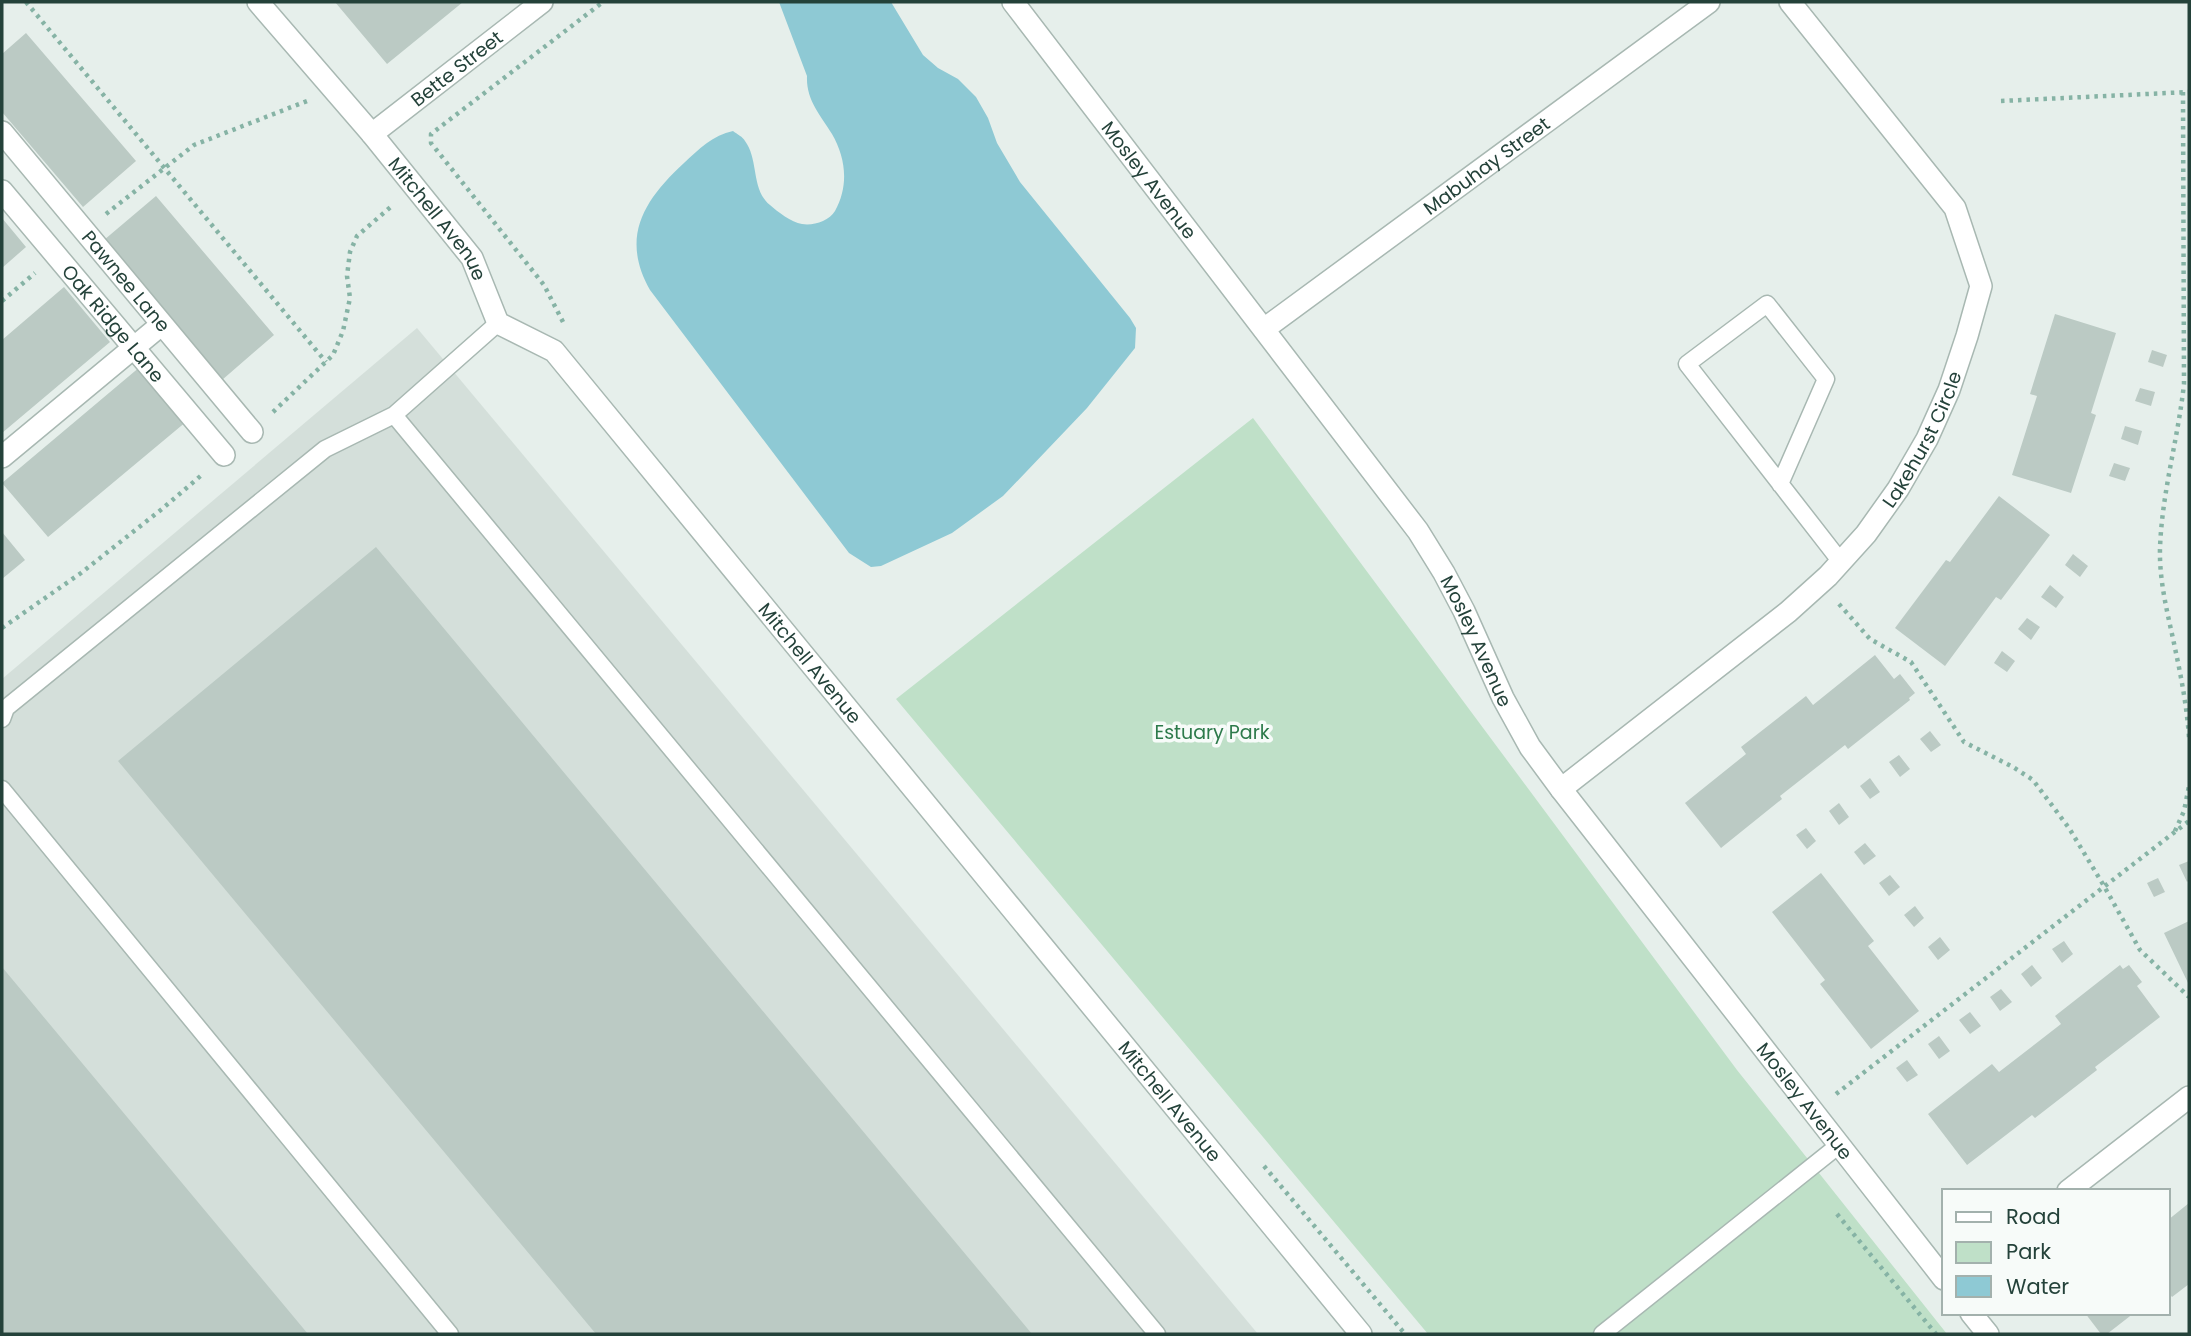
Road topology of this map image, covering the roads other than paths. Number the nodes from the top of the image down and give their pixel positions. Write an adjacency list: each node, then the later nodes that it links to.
1 (258, 2): 7 (street, Mitchell Avenue)
2 (542, 2): 7 (street, Bette Street)
3 (1013, 2): 12 (street, Mosley Avenue)
4 (1709, 2): 12 (street, Mabuhay Street)
5 (1790, 2): 19 (street, Lakehurst Circle)
6 (2, 132): 8 (street, Pawnee Lane)
7 (372, 134): 10 (street, Mitchell Avenue)
8 (8, 155): 11 (street, Pawnee Lane)
9 (2, 191): 13 (street, Oak Ridge Lane)
10 (498, 323): 14 (lane); 30 (street, Mitchell Avenue)
11 (161, 325): 13 (street); 15 (street, Pawnee Lane)
12 (1264, 329): 22 (street, Mosley Avenue)
13 (135, 347): 16 (street, Oak Ridge Lane); 17 (street)
14 (394, 415): 20 (lane); 29 (lane)
15 (252, 432)
16 (224, 455)
17 (2, 457)
18 (1780, 484): 18 (lane); 19 (lane)
19 (1841, 562): 22 (street, Lakehurst Circle)
20 (2, 719)
21 (2, 789): 28 (lane)
22 (1560, 789): 24 (street, Mosley Avenue)
23 (2189, 1097): 25 (street)
24 (1839, 1145): 26 (street, Mosley Avenue); 31 (lane)
25 (2071, 1189)
26 (1942, 1276)
27 (1973, 1315): 32 (street)
28 (450, 1334)
29 (1157, 1334)
30 (1361, 1334)
31 (1602, 1334)
32 (1988, 1334)

